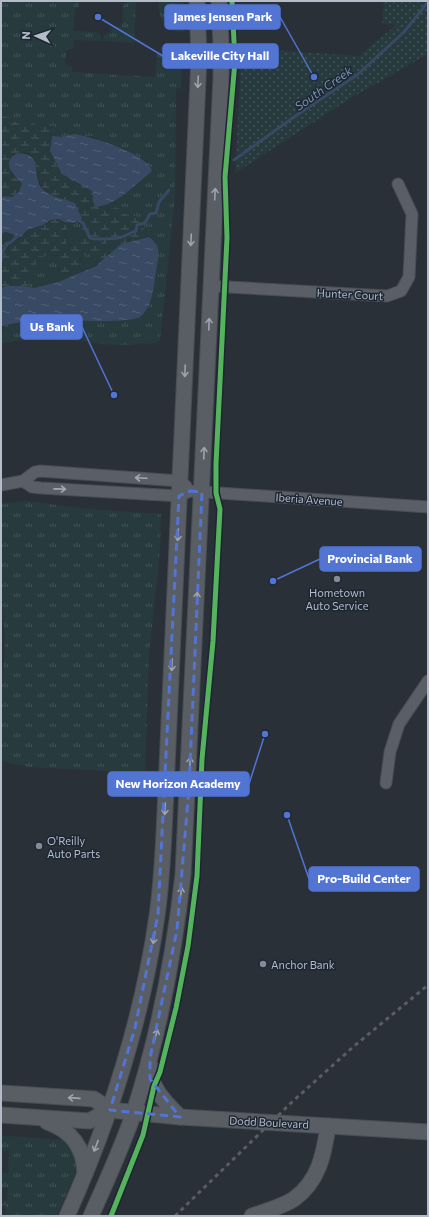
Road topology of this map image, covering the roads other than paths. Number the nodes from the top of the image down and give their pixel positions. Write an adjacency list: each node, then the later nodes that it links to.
1 (197, 1): 7 (main road, one-way to 7)
2 (219, 1): 4 (main road, one-way to 2)
3 (398, 184): 4 (street, Hunter Court)
4 (210, 286): 7 (main road, one-way to 4)
5 (23, 481): 6 (street, Iberia Avenue); 7 (street, Iberia Avenue, one-way to 7); 7 (street, Iberia Avenue, one-way to 5)
6 (1, 485)
7 (188, 490): 8 (street, Iberia Avenue); 11 (main road, one-way to 7); 13 (main road, one-way to 13)
8 (428, 507)
9 (428, 681): 10 (street)
10 (386, 783)
11 (150, 1058): 14 (main road); 17 (main road)
12 (1, 1093): 13 (main road, Dodd Boulevard, one-way to 12)
13 (110, 1110): 14 (main road, Dodd Boulevard); 16 (main road); 20 (main road, one-way to 20)
14 (134, 1112): 17 (main road, Dodd Boulevard); 22 (main road)
15 (1, 1115): 16 (main road)
16 (31, 1117): 20 (main road)
17 (180, 1117): 18 (main road, Dodd Boulevard)
18 (328, 1126): 19 (main road, Dodd Boulevard); 23 (main road)
19 (428, 1132)
20 (85, 1176): 21 (main road)
21 (67, 1216)
22 (91, 1216)
23 (252, 1216)

